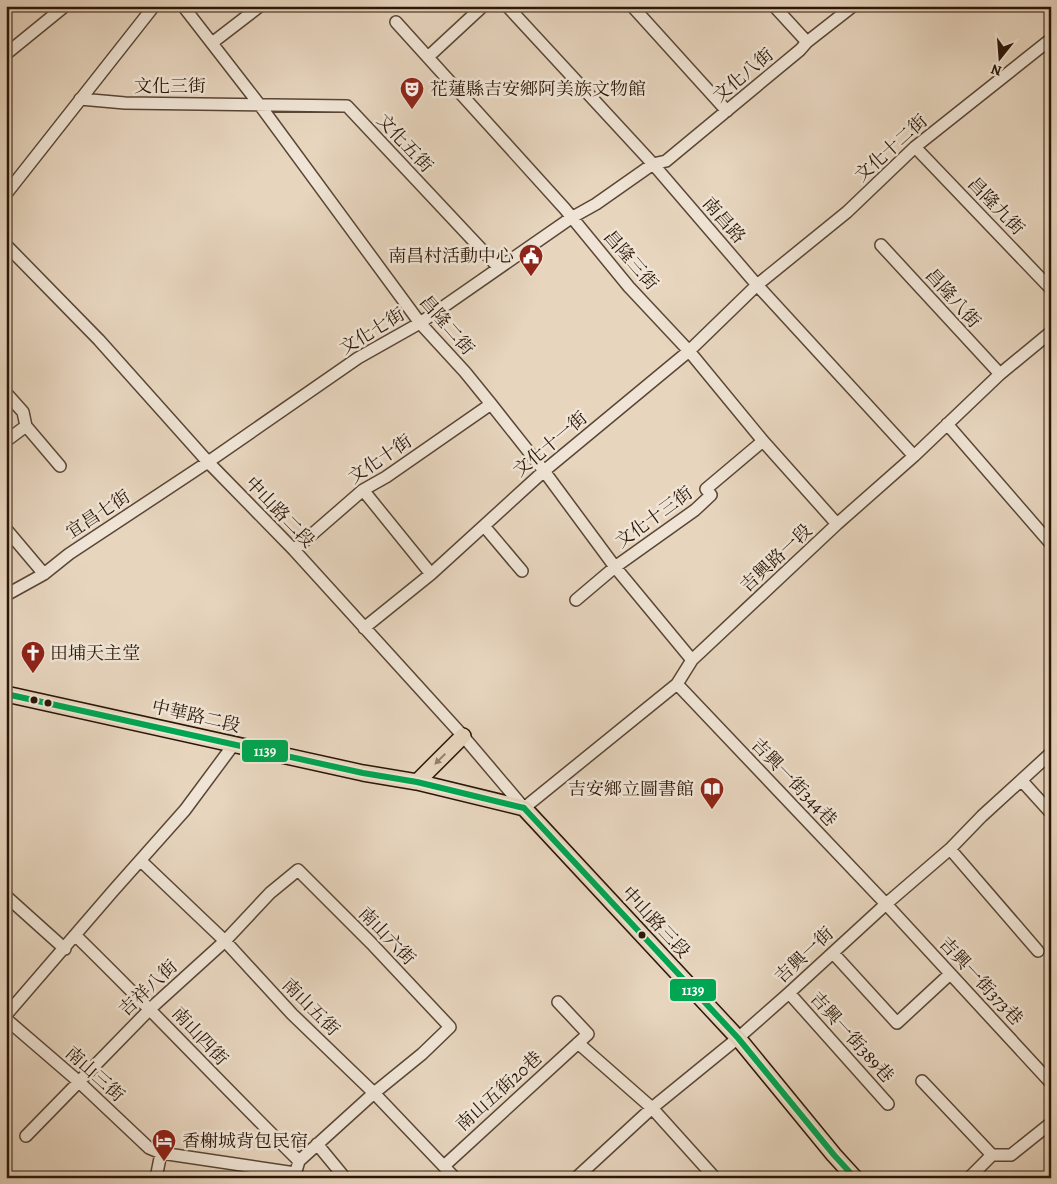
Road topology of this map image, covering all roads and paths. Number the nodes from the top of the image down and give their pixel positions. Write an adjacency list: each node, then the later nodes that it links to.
1 (65, 6): 14 (street)
2 (154, 6): 16 (street)
3 (183, 6): 13 (street, 昌隆二街)
4 (260, 6): 13 (street)
5 (483, 6): 15 (street)
6 (506, 6): 20 (street, 南昌路)
7 (632, 6): 18 (street)
8 (774, 6): 12 (street)
9 (853, 6): 12 (street, 文化八街)
10 (396, 22): 15 (street, 昌隆三街)
11 (1051, 39): 19 (street, 文化十二街)
12 (807, 42): 18 (street, 文化八街)
13 (212, 43): 17 (street, 昌隆二街)
14 (6, 54)
15 (428, 57): 22 (street, 昌隆三街)
16 (80, 100): 17 (street, 文化三街); 21 (street)
17 (259, 104): 25 (street, 文化五街); 28 (street, 昌隆二街)
18 (727, 111): 20 (street, 文化八街)
19 (915, 147): 26 (street, 文化十二街); 27 (street, 昌隆九街)
20 (653, 164): 22 (street, 文化七街); 26 (street, 南昌路)
21 (6, 194)
22 (572, 218): 25 (street, 文化七街); 30 (street, 昌隆三街)
23 (6, 245): 39 (street, 中山路二段)
24 (881, 245): 31 (street, 昌隆八街)
25 (498, 268): 28 (street, 文化七街)
26 (757, 285): 30 (street, 文化十一街); 38 (street, 南昌路)
27 (1051, 289)
28 (420, 323): 33 (street, 昌隆二街); 39 (street, 文化七街)
29 (1051, 332): 31 (street, 吉興路一段)
30 (689, 351): 37 (street, 昌隆三街); 41 (street, 文化十一街)
31 (1000, 374): 34 (street, 吉興路一段)
32 (6, 393): 35 (street)
33 (491, 404): 41 (street, 昌隆二街); 42 (street, 文化十街)
34 (947, 424): 38 (street, 吉興路一段); 46 (street)
35 (26, 426): 36 (street); 40 (street)
36 (6, 441)
37 (763, 441): 43 (street, 昌隆三街); 48 (street, 文化十三街)
38 (914, 456): 43 (street, 吉興路一段)
39 (208, 462): 47 (street, 中山路二段); 50 (street, 宜昌七街)
40 (60, 466)
41 (544, 471): 44 (street, 文化十一街); 48 (street, 昌隆二街)
42 (363, 490): 47 (street, 文化十街); 51 (street)
43 (837, 524): 55 (street, 吉興路一段)
44 (484, 526): 49 (street); 51 (street, 文化十一街)
45 (6, 529): 50 (street)
46 (1051, 544)
47 (294, 550): 54 (street, 中山路二段)
48 (615, 567): 53 (street, 文化十三街); 55 (street, 昌隆二街)
49 (522, 571)
50 (44, 574): 52 (street, 宜昌七街)
51 (431, 574): 54 (street, 文化十一街)
52 (6, 595)
53 (576, 600)
54 (364, 628): 58 (street, 中山路二段)
55 (692, 660): 56 (street, 吉興路一段)
56 (677, 684): 63 (street, 吉興路一段); 69 (street, 吉興一街344巷)
57 (6, 694): 59 (main road, 中華路二段)
58 (463, 736): 62 (main road, one-way to 62); 63 (street, 中山路二段)
59 (234, 744): 62 (main road, 中華路二段); 66 (street)
60 (1051, 754): 61 (street, 吉興一街)
61 (1022, 781): 64 (street); 65 (street, 吉興一街)
62 (417, 782): 63 (main road, 中華路二段)
63 (524, 808): 80 (main road, 中山路三段)
64 (1051, 813)
65 (950, 849): 69 (street, 吉興一街); 73 (street)
66 (141, 861): 70 (street); 71 (street, 南山五街)
67 (298, 870): 71 (street, 吉祥八街); 85 (street, 南山六街)
68 (6, 896): 72 (street)
69 (886, 904): 74 (street, 吉興一街); 75 (street, 吉興一街373巷)
70 (75, 935): 72 (street); 78 (street, 南山四街)
71 (225, 941): 78 (street, 吉祥八街); 85 (street, 南山五街)
72 (64, 949): 79 (street)
73 (1038, 951)
74 (833, 953): 75 (street); 76 (street, 吉興一街)
75 (950, 974): 84 (street, 吉興一街373巷)
76 (789, 993): 80 (street, 吉興一街); 86 (street, 吉興一街389巷)
77 (558, 1002): 81 (street)
78 (150, 1009): 83 (street, 吉祥八街); 93 (street, 南山四街)
79 (6, 1017): 83 (street, 南山三街)
80 (738, 1038): 87 (street, 吉興一街); 101 (main road, 中山路三段)
81 (578, 1043): 87 (street); 94 (street, 南山五街20巷)
82 (922, 1081): 92 (street)
83 (78, 1082): 89 (street, 吉祥八街); 91 (street, 南山三街)
84 (1051, 1083)
85 (374, 1093): 90 (street); 94 (street, 南山五街)
86 (888, 1104)
87 (652, 1108): 99 (street, 吉興一街); 100 (street)
88 (1051, 1123): 92 (street)
89 (26, 1136)
90 (317, 1144): 93 (street); 97 (street)
91 (161, 1153): 95 (street); 96 (street)
92 (992, 1156): 102 (street)
93 (299, 1161): 95 (street)
94 (444, 1166): 98 (street, 南山五街)
95 (295, 1175)
96 (156, 1178)
97 (346, 1178)
98 (455, 1178)
99 (576, 1178)
100 (716, 1178)
101 (856, 1178)
102 (969, 1178)

